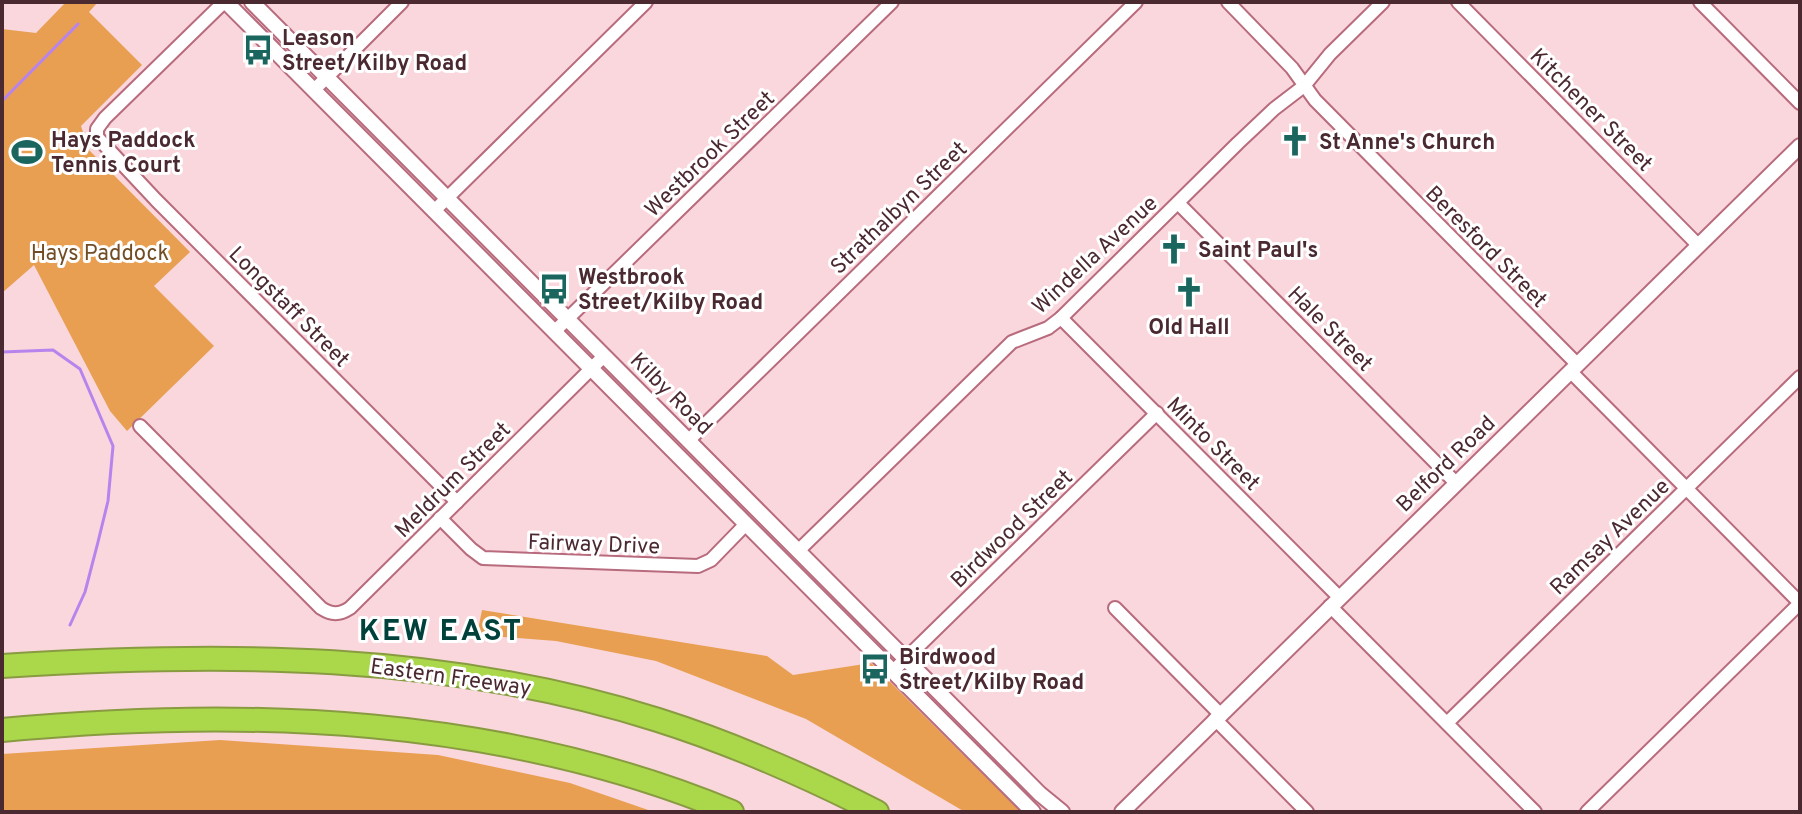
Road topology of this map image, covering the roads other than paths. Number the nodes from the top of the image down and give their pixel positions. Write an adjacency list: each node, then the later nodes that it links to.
1 (225, 2): 13 (street, Kilby Road); 32 (street, Longstaff Street)
2 (252, 2): 11 (street, Kilby Road)
3 (402, 2): 11 (street)
4 (646, 2): 16 (street)
5 (892, 2): 21 (street, Westbrook Street)
6 (1136, 2): 29 (street, Strathalbyn Street)
7 (1228, 2): 12 (street, Beresford Street)
8 (1383, 2): 12 (street, Windella Avenue)
9 (1458, 2): 19 (street, Kitchener Street)
10 (1700, 2): 14 (street)
11 (326, 76): 13 (street); 16 (street, Kilby Road)
12 (1302, 82): 17 (street, Windella Avenue); 24 (street, Beresford Street)
13 (314, 90): 18 (street, Kilby Road)
14 (1800, 103)
15 (1800, 146): 19 (street, Belford Road)
16 (447, 198): 18 (street); 21 (street, Kilby Road)
17 (1178, 203): 20 (street, Windella Avenue); 30 (street, Hale Street)
18 (434, 211): 22 (street, Kilby Road)
19 (1698, 245): 24 (street, Belford Road)
20 (1061, 318): 27 (street, Minto Street); 35 (street, Windella Avenue)
21 (568, 319): 22 (street, Westbrook Street); 23 (street, Kilby Road)
22 (554, 332): 25 (street, Kilby Road)
23 (604, 356): 25 (street, Meldrum Street); 29 (street, Kilby Road)
24 (1573, 368): 30 (street, Belford Road); 31 (street, Beresford Street)
25 (592, 370): 32 (street, Meldrum Street); 34 (street, Kilby Road)
26 (1800, 377): 31 (street, Ramsay Avenue)
27 (1157, 413): 36 (street, Minto Street); 39 (street, Birdwood Street)
28 (140, 426): 33 (street, Meldrum Street)
29 (688, 441): 35 (street, Kilby Road)
30 (1456, 483): 36 (street, Belford Road)
31 (1687, 488): 37 (street, Beresford Street); 43 (street, Ramsay Avenue)
32 (457, 502): 33 (street, Meldrum Street)
33 (440, 518): 34 (street, Fairway Drive)
34 (746, 524): 41 (street, Kilby Road)
35 (798, 551): 39 (street, Kilby Road)
36 (1334, 601): 42 (street, Belford Road); 43 (street, Minto Street)
37 (1800, 603): 52 (street)
38 (1115, 608): 42 (street)
39 (905, 658): 41 (street, Birdwood Street); 48 (street, Kilby Road)
40 (2, 666): 46 (highway, Eastern Freeway)
41 (892, 672): 47 (street, Kilby Road)
42 (1218, 717): 49 (street, Belford Road); 50 (street)
43 (1447, 723): 51 (street, Minto Street)
44 (2, 730): 45 (highway)
45 (732, 812)
46 (877, 812)
47 (1033, 812)
48 (1062, 812)
49 (1122, 812)
50 (1307, 812)
51 (1535, 812)
52 (1587, 812)

